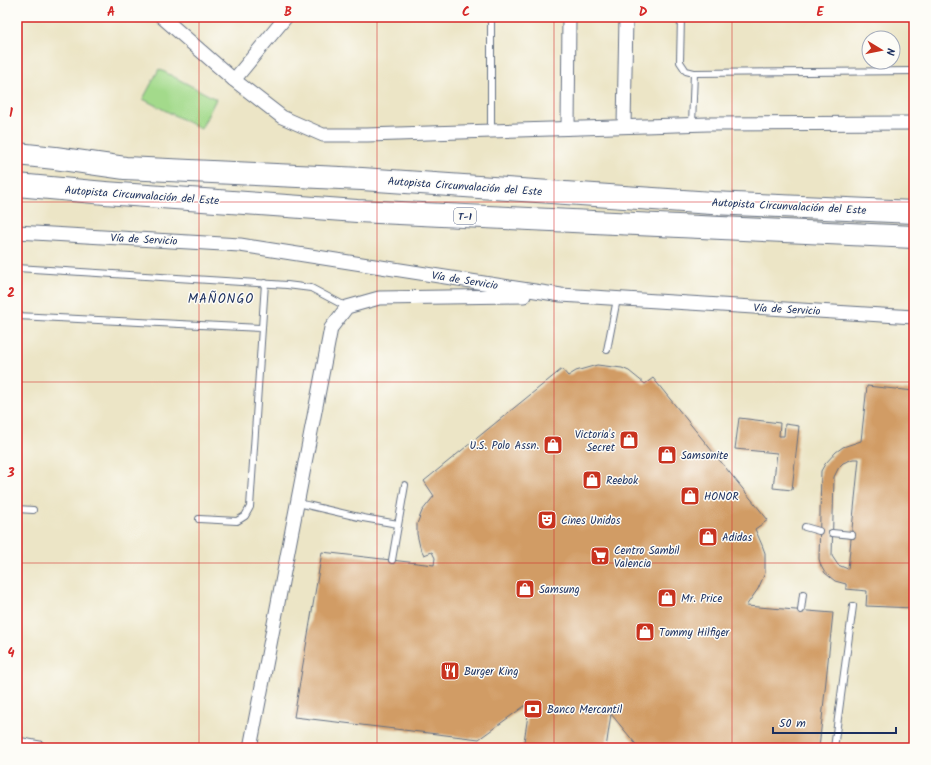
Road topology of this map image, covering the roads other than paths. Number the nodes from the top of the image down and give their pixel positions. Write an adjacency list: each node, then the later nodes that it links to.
1 (162, 17): 9 (street)
2 (286, 17): 9 (street)
3 (491, 17): 14 (lane)
4 (569, 17): 13 (street)
5 (626, 17): 12 (street)
6 (681, 17): 8 (lane)
7 (914, 71): 8 (lane)
8 (694, 73): 11 (lane)
9 (234, 80): 14 (street)
10 (914, 123): 11 (street)
11 (692, 124): 12 (street)
12 (624, 126): 13 (street)
13 (568, 128): 14 (street)
14 (491, 131)
15 (17, 149): 17 (highway)
16 (17, 154): 17 (highway, Autopista Circunvalación del Este)
17 (55, 158): 19 (highway, Autopista Circunvalación del Este)
18 (17, 184): 21 (highway, Autopista Circunvalación del Este / T-1)
19 (914, 212)
20 (17, 232): 24 (street, Vía de Servicio)
21 (914, 237)
22 (17, 268): 23 (lane)
23 (265, 284): 26 (lane); 29 (lane)
24 (561, 295): 25 (street, Vía de Servicio); 26 (street)
25 (616, 299): 28 (street, Vía de Servicio); 30 (lane)
26 (347, 307): 32 (street)
27 (17, 316): 29 (lane)
28 (914, 317)
29 (261, 328): 35 (lane)
30 (607, 350)
31 (405, 485): 36 (lane)
32 (298, 503): 36 (lane); 47 (street)
33 (17, 509): 34 (lane)
34 (33, 510)
35 (199, 519)
36 (398, 524): 41 (lane)
37 (805, 527): 38 (lane)
38 (819, 531)
39 (832, 533): 40 (lane)
40 (852, 535)
41 (392, 560)
42 (803, 594): 44 (lane)
43 (853, 606): 48 (lane)
44 (801, 610)
45 (17, 744): 46 (street)
46 (38, 748)
47 (250, 748)
48 (834, 748)

